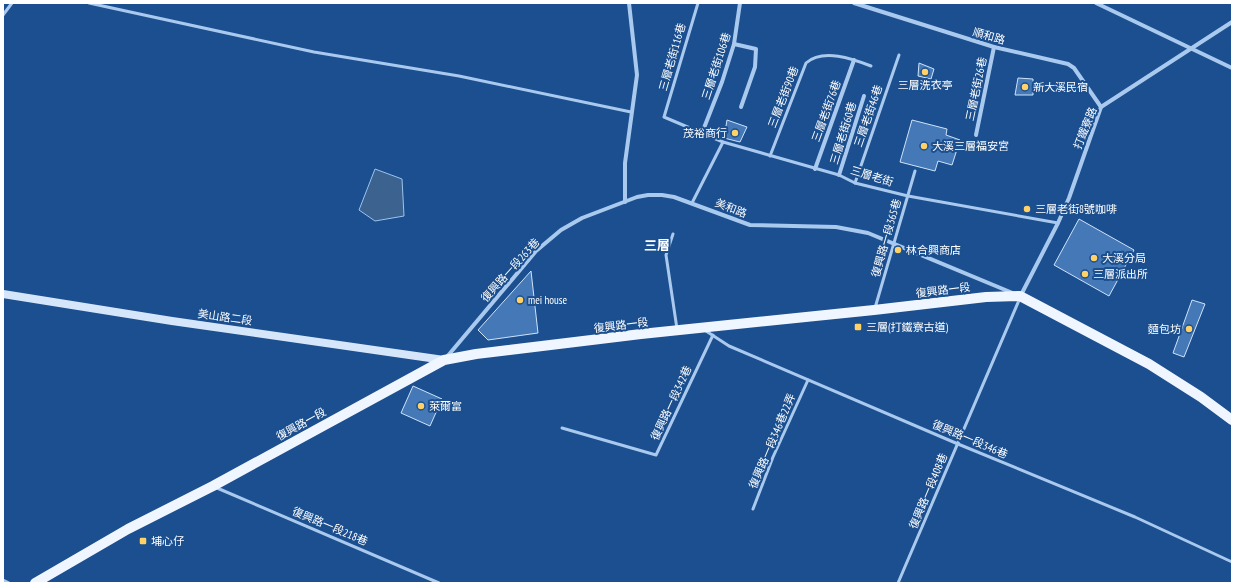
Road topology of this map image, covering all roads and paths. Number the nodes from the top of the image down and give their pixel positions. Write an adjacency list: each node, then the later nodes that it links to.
1 (12, 3): 8 (lane)
2 (89, 3): 20 (lane)
3 (629, 3): 20 (street)
4 (698, 3): 21 (lane, 三層老街116巷)
5 (740, 3): 10 (street, 三層老街106巷)
6 (854, 3): 11 (street, 順和路)
7 (1096, 3): 12 (street)
8 (3, 15)
9 (1232, 22): 12 (street, 打鐵寮路)
10 (734, 44): 18 (street); 22 (street, 三層老街106巷)
11 (994, 47): 19 (street, 順和路); 23 (street, 三層老街26巷)
12 (1192, 48): 16 (street); 19 (street, 打鐵寮路)
13 (899, 55): 29 (lane, 三層老街46巷)
14 (854, 60): 15 (lane, 三層老街90巷); 25 (lane, 三層老街90巷); 26 (street, 三層老街76巷)
15 (871, 66)
16 (1232, 68)
17 (864, 96): 28 (street, 三層老街60巷)
18 (741, 107)
19 (1101, 108): 33 (street, 打鐵寮路)
20 (631, 112): 31 (street)
21 (664, 117): 22 (lane, 三層老街)
22 (702, 134): 24 (lane, 三層老街)
23 (976, 135)
24 (723, 142): 25 (lane, 三層老街); 32 (lane)
25 (770, 156): 26 (lane, 三層老街)
26 (815, 169): 28 (lane, 三層老街)
27 (915, 171): 30 (lane, 復興路一段365巷)
28 (839, 176): 29 (lane, 三層老街)
29 (855, 182): 30 (lane, 三層老街)
30 (908, 196): 33 (lane, 三層老街); 35 (lane, 復興路一段365巷)
31 (625, 202): 32 (street, 美和路); 42 (street, 復興路一段263巷)
32 (692, 203): 35 (street, 美和路)
33 (1058, 223): 37 (street, 打鐵寮路)
34 (673, 234): 40 (lane)
35 (894, 243): 37 (street, 美和路); 38 (lane, 復興路一段365巷)
36 (3, 294): 42 (street, 美山路二段)
37 (1020, 296): 38 (main road, 復興路一段); 44 (main road, 復興路一段); 46 (lane, 復興路一段408巷)
38 (874, 310): 39 (main road, 復興路一段)
39 (703, 328): 40 (main road, 復興路一段); 41 (lane, 復興路一段346巷)
40 (678, 331): 42 (main road, 復興路一段)
41 (713, 335): 43 (lane, 復興路一段346巷); 45 (lane, 復興路一段342巷)
42 (444, 360): 47 (main road, 復興路一段)
43 (808, 380): 46 (lane, 復興路一段346巷); 48 (lane, 復興路一段346巷22弄)
44 (1232, 420)
45 (562, 428)
46 (958, 444): 49 (lane, 復興路一段346巷); 54 (lane, 復興路一段408巷)
47 (213, 486): 52 (main road, 復興路一段); 53 (lane, 復興路一段218巷)
48 (752, 509)
49 (1232, 562)
50 (3, 580): 51 (lane)
51 (9, 583)
52 (36, 583)
53 (439, 583)
54 (898, 583)

